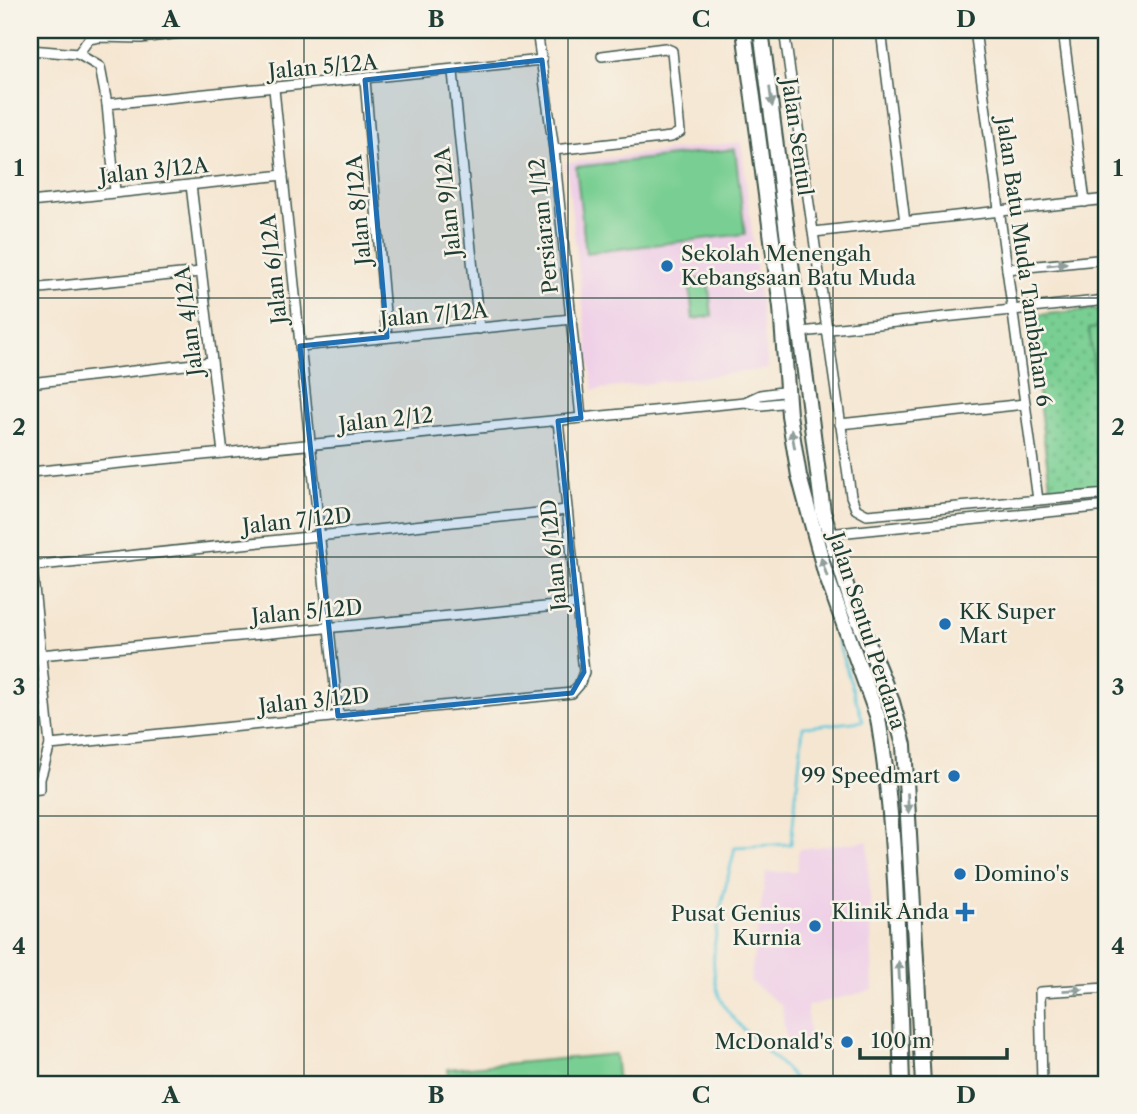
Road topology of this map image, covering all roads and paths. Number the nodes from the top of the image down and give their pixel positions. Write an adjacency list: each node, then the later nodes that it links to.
1 (204, 30): 10 (street)
2 (537, 30): 12 (street, Persiaran 1/12)
3 (744, 30): 32 (main road, Jalan Sentul)
4 (761, 30): 37 (main road, Jalan Sentul, one-way to 37)
5 (784, 30): 26 (street)
6 (881, 30): 25 (street)
7 (975, 30): 24 (street, Jalan Batu Muda Tambahan 6)
8 (1063, 30): 23 (street)
9 (30, 50): 10 (street)
10 (78, 54): 16 (street)
11 (602, 56): 17 (street)
12 (542, 60): 13 (street, Jalan 5/12A); 17 (street, Persiaran 1/12)
13 (453, 72): 14 (street, Jalan 5/12A); 35 (street, Jalan 9/12A)
14 (365, 80): 15 (street, Jalan 5/12A); 38 (street, Jalan 8/12A)
15 (274, 89): 16 (street, Jalan 5/12A); 18 (street, Jalan 6/12A)
16 (107, 104): 20 (street)
17 (554, 150): 34 (street, Persiaran 1/12)
18 (282, 175): 19 (street, Jalan 3/12A); 39 (street, Jalan 6/12A)
19 (191, 185): 20 (street, Jalan 3/12A); 29 (street, Jalan 4/12A)
20 (115, 192): 22 (street, Jalan 3/12A)
21 (1107, 199): 23 (street)
22 (30, 202)
23 (1086, 202): 24 (street)
24 (999, 211): 25 (street); 28 (street, Jalan Batu Muda Tambahan 6)
25 (905, 222): 26 (street)
26 (814, 232): 36 (street)
27 (1107, 259): 28 (street, one-way to 27)
28 (1007, 270): 33 (street, Jalan Batu Muda Tambahan 6)
29 (201, 272): 30 (street); 41 (street, Jalan 4/12A)
30 (30, 289)
31 (1107, 300): 33 (street)
32 (780, 307): 37 (main road); 40 (main road, Jalan Sentul Perdana)
33 (1012, 310): 36 (street); 45 (street, Jalan Batu Muda Tambahan 6)
34 (572, 319): 35 (street, Jalan 7/12A); 47 (street, Persiaran 1/12)
35 (479, 329): 38 (street, Jalan 7/12A)
36 (827, 329): 37 (street); 49 (street)
37 (801, 332): 40 (main road); 42 (main road, Jalan Sentul)
38 (387, 337): 39 (street, Jalan 7/12A)
39 (300, 346): 50 (street, Jalan 6/12A)
40 (786, 358): 44 (main road, Jalan Sentul Perdana)
41 (211, 362): 43 (street); 51 (street, Jalan 4/12A)
42 (808, 378): 44 (main road); 46 (main road)
43 (30, 383)
44 (792, 396): 46 (main road); 47 (street, Jalan 2/12); 66 (main road, Jalan Sentul Perdana, one-way to 44)
45 (1025, 404): 49 (street); 54 (street, Jalan Batu Muda Tambahan 6)
46 (812, 413): 57 (main road, Jalan Sentul Perdana)
47 (581, 418): 48 (street, Jalan 2/12)
48 (558, 421): 50 (street, Jalan 2/12); 56 (street, Jalan 6/12D)
49 (841, 424): 54 (street)
50 (310, 445): 51 (street, Jalan 2/12); 58 (street, Jalan 6/12A)
51 (223, 453): 52 (street, Jalan 2/12)
52 (30, 472)
53 (1107, 494): 54 (street)
54 (1038, 500)
55 (1107, 506): 57 (street)
56 (567, 510): 58 (street, Jalan 7/12D); 61 (street, Jalan 6/12D)
57 (828, 534): 67 (main road, Jalan Sentul Perdana)
58 (319, 536): 60 (street, Jalan 7/12D); 62 (street, Jalan 6/12A)
59 (30, 548): 60 (street)
60 (32, 566): 63 (street)
61 (577, 604): 62 (street, Jalan 5/12D); 64 (street, Jalan 6/12D)
62 (329, 627): 63 (street, Jalan 5/12D); 65 (street, Jalan 6/12A)
63 (40, 655): 68 (street)
64 (579, 685): 65 (street, Jalan 3/12D)
65 (338, 716): 68 (street, Jalan 3/12D)
66 (878, 718): 67 (main road); 69 (main road, Jalan Sentul Perdana)
67 (900, 741): 69 (main road); 74 (main road, Jalan Sentul Perdana, one-way to 74)
68 (50, 745): 70 (street)
69 (886, 766): 73 (main road, Jalan Sentul Perdana, one-way to 69)
70 (37, 783): 71 (street)
71 (30, 790)
72 (1107, 988): 75 (street, one-way to 72)
73 (902, 1084)
74 (922, 1084)
75 (1042, 1084)

